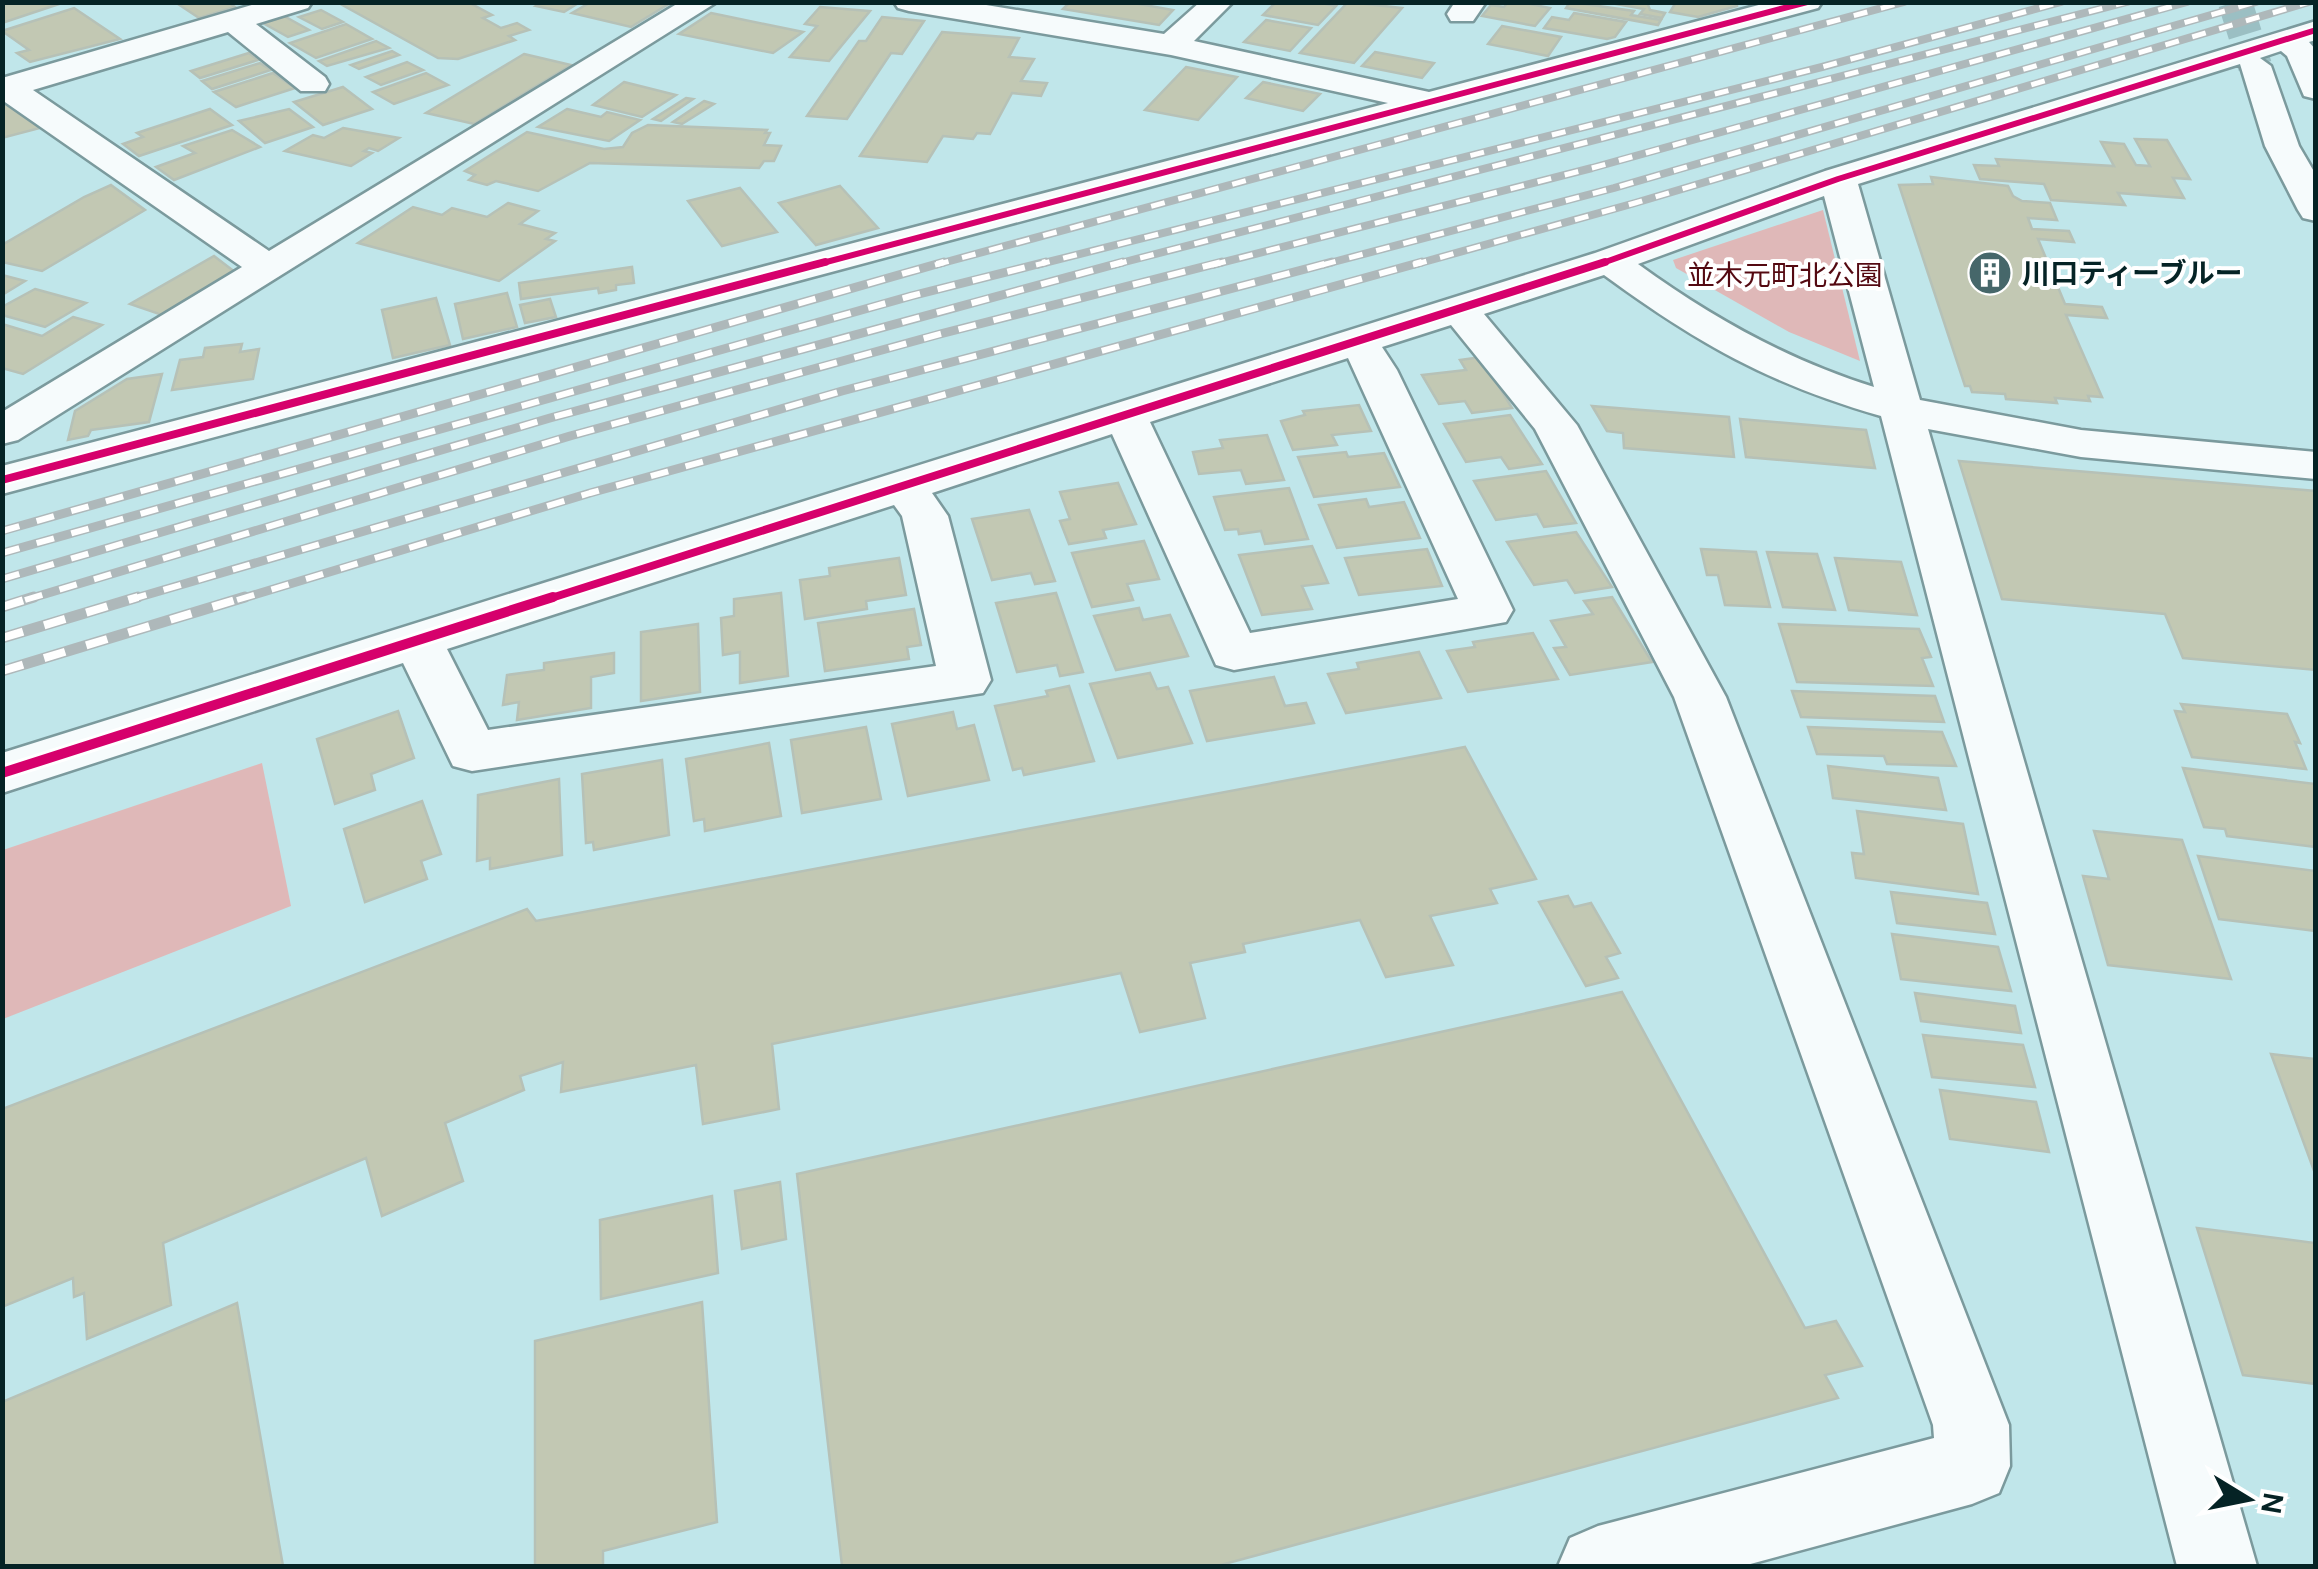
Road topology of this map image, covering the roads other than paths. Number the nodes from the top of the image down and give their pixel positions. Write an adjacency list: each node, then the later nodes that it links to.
1 (297, 2): 6 (street)
2 (702, 2): 17 (street)
3 (909, 2): 8 (street)
4 (1218, 2): 8 (street)
5 (1806, 2): 13 (street)
6 (234, 22): 10 (street); 11 (street)
7 (2300, 35): 12 (street); 14 (street)
8 (1170, 45): 13 (street)
9 (2255, 66): 15 (street)
10 (313, 84)
11 (5, 88): 17 (street)
12 (2316, 89)
13 (1428, 101): 24 (street)
14 (1838, 179): 16 (street); 20 (street)
15 (2316, 210)
16 (1608, 261): 18 (street); 20 (street)
17 (268, 268): 22 (street)
18 (1459, 309): 19 (street); 28 (street)
19 (1358, 342): 21 (street); 21 (street)
20 (1900, 411): 23 (street); 29 (street)
21 (1126, 416): 25 (street)
22 (2, 431)
23 (2316, 466)
24 (2, 480)
25 (904, 486): 26 (street); 26 (street)
26 (418, 640): 27 (street)
27 (2, 774)
28 (1598, 1566)
29 (2217, 1566)

